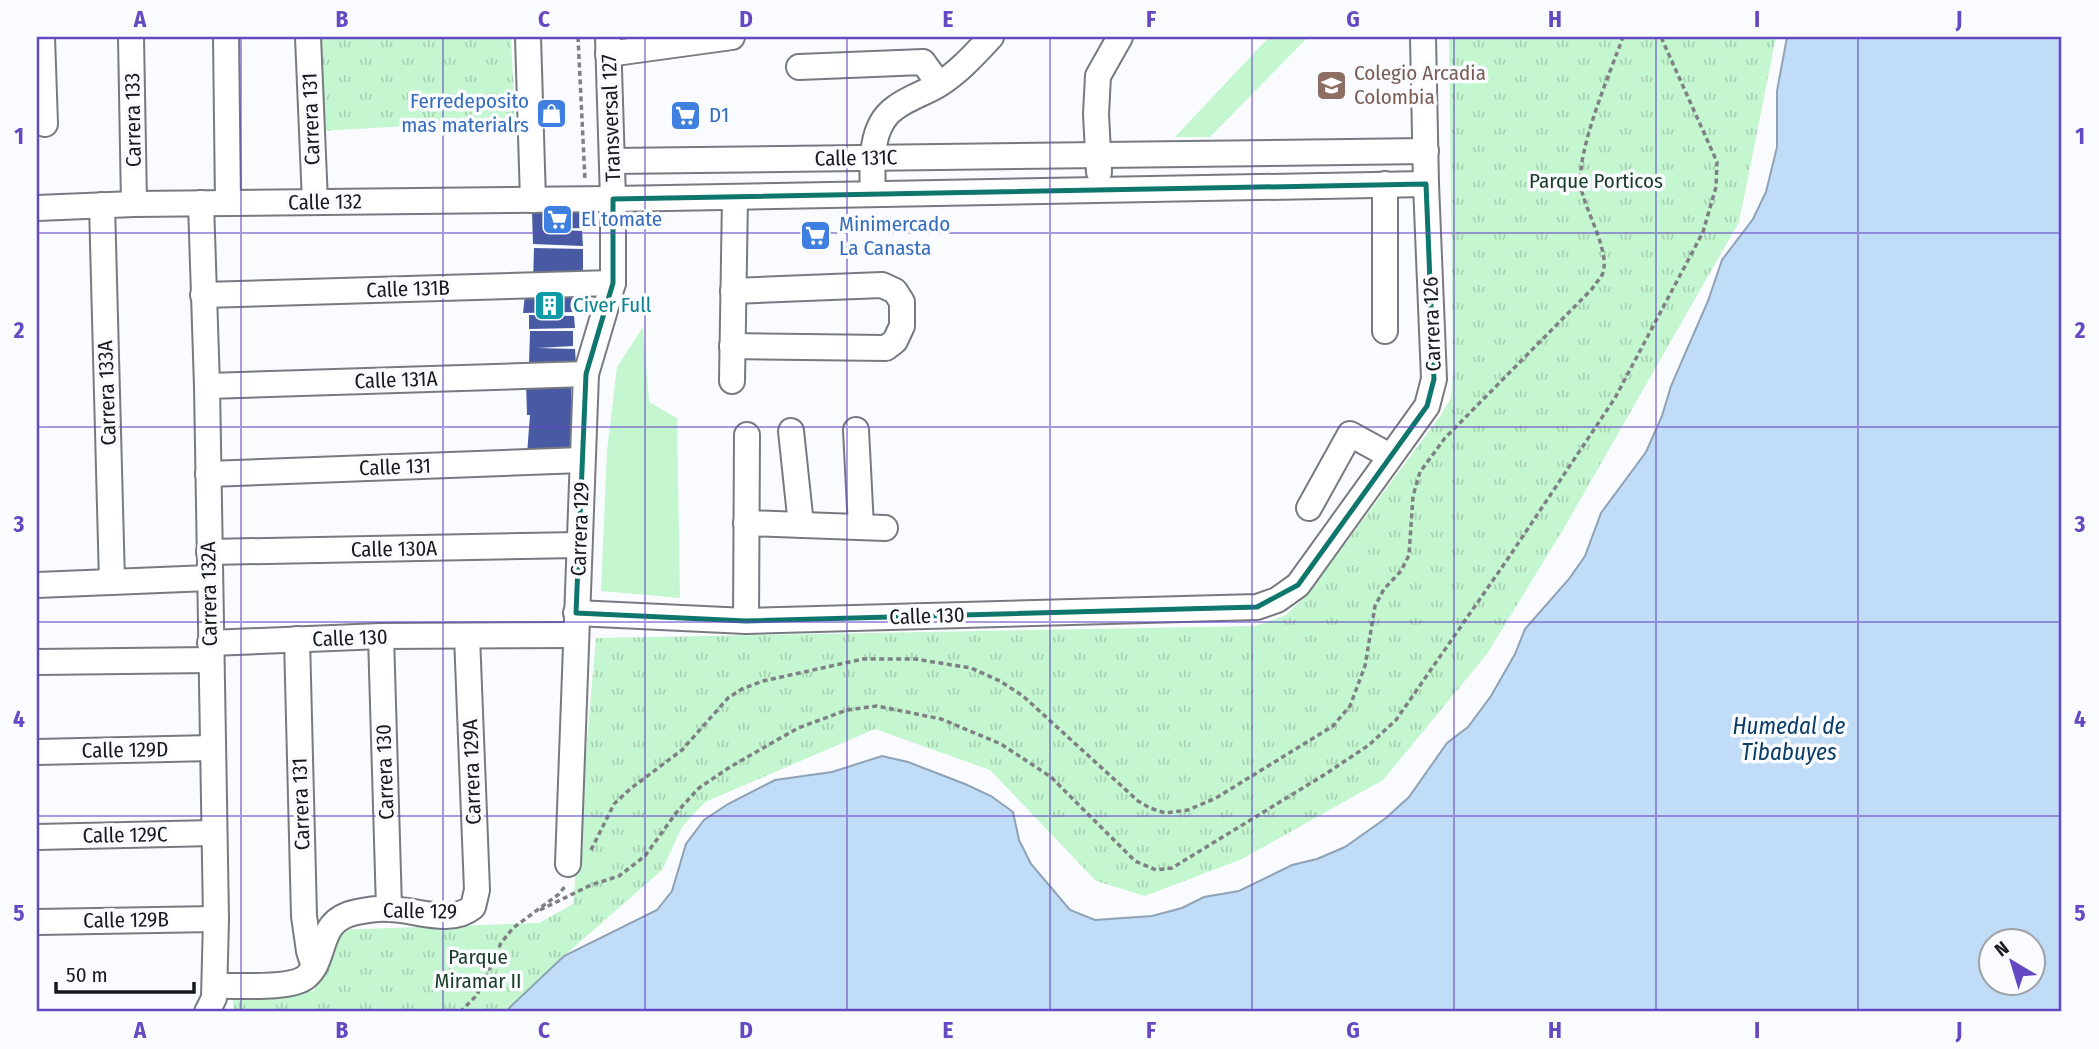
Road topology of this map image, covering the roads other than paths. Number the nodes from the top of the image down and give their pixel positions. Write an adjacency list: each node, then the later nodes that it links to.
1 (42, 37): 13 (street)
2 (131, 37): 28 (street, Carrera 133)
3 (226, 37): 27 (street)
4 (308, 37): 25 (street, Carrera 131)
5 (528, 37): 24 (street)
6 (732, 37): 10 (street)
7 (991, 37): 12 (street)
8 (1120, 37): 15 (street)
9 (1423, 37): 14 (street, Carrera 126)
10 (608, 45): 17 (street, Transversal 127)
11 (799, 67): 12 (street)
12 (939, 84): 16 (street)
13 (45, 124)
14 (1426, 151): 15 (street, Calle 131C); 19 (street, Carrera 126)
15 (1099, 155): 16 (street, Calle 131C); 20 (street)
16 (872, 158): 17 (street, Calle 131C); 21 (street)
17 (612, 162): 23 (street, Transversal 127)
18 (1385, 184): 19 (street, Calle 131C); 20 (street, Calle 131C); 34 (street)
19 (1426, 184): 42 (street, Carrera 126)
20 (1100, 190): 21 (street, Calle 131C)
21 (873, 194): 22 (street, Calle 131C)
22 (735, 197): 23 (street, Calle 131C); 32 (street)
23 (613, 199): 24 (street, Calle 132); 31 (street, Carrera 129)
24 (533, 200): 25 (street, Calle 132)
25 (314, 202): 27 (street, Calle 132)
26 (201, 203): 27 (street, Calle 132); 28 (street, Calle 132); 33 (street, Carrera 132A)
27 (228, 203)
28 (134, 204): 29 (street, Calle 132)
29 (102, 205): 30 (street, Calle 132); 51 (street, Carrera 133A)
30 (37, 208)
31 (613, 283): 33 (street, Calle 131B); 36 (street, Carrera 129)
32 (733, 291): 35 (street); 35 (street)
33 (203, 295): 38 (street, Carrera 132A)
34 (1385, 331)
35 (732, 346): 37 (street)
36 (586, 374): 38 (street, Calle 131A); 43 (street, Carrera 129)
37 (732, 381)
38 (207, 386): 44 (street, Carrera 132A)
39 (856, 430): 47 (street)
40 (791, 431): 47 (street)
41 (747, 435): 46 (street)
42 (1391, 456): 45 (street); 53 (street, Carrera 126)
43 (582, 460): 44 (street, Calle 131); 48 (street, Carrera 129)
44 (208, 474): 49 (street, Carrera 132A)
45 (1309, 508)
46 (746, 523): 47 (street); 54 (street)
47 (801, 525)
48 (579, 545): 49 (street, Calle 130A); 55 (street, Carrera 129)
49 (208, 552): 50 (street, Carrera 132A)
50 (209, 578): 51 (street); 59 (street, Carrera 132A)
51 (112, 582): 52 (street)
52 (37, 585)
53 (1277, 600): 54 (street, Calle 130)
54 (746, 621): 55 (street, Calle 130)
55 (576, 624): 57 (street, Calle 130); 65 (street, Carrera 129)
56 (381, 636): 57 (street, Calle 130); 58 (street, Calle 130); 67 (street, Carrera 130)
57 (467, 636): 66 (street, Carrera 129A)
58 (296, 639): 59 (street, Calle 130); 70 (street, Carrera 131)
59 (210, 652): 60 (street, Calle 130); 61 (street, Carrera 132A)
60 (37, 662)
61 (212, 748): 62 (street, Calle 129D); 63 (street, Carrera 132A)
62 (37, 752)
63 (214, 833): 64 (street, Calle 129C); 68 (street, Carrera 132A)
64 (37, 837)
65 (568, 864)
66 (473, 907): 67 (street, Calle 129)
67 (389, 908): 70 (street, Calle 129)
68 (216, 919): 69 (street, Calle 129B); 71 (street, Carrera 132A)
69 (37, 922)
70 (314, 967): 71 (street)
71 (215, 986): 72 (street)
72 (207, 1012)

